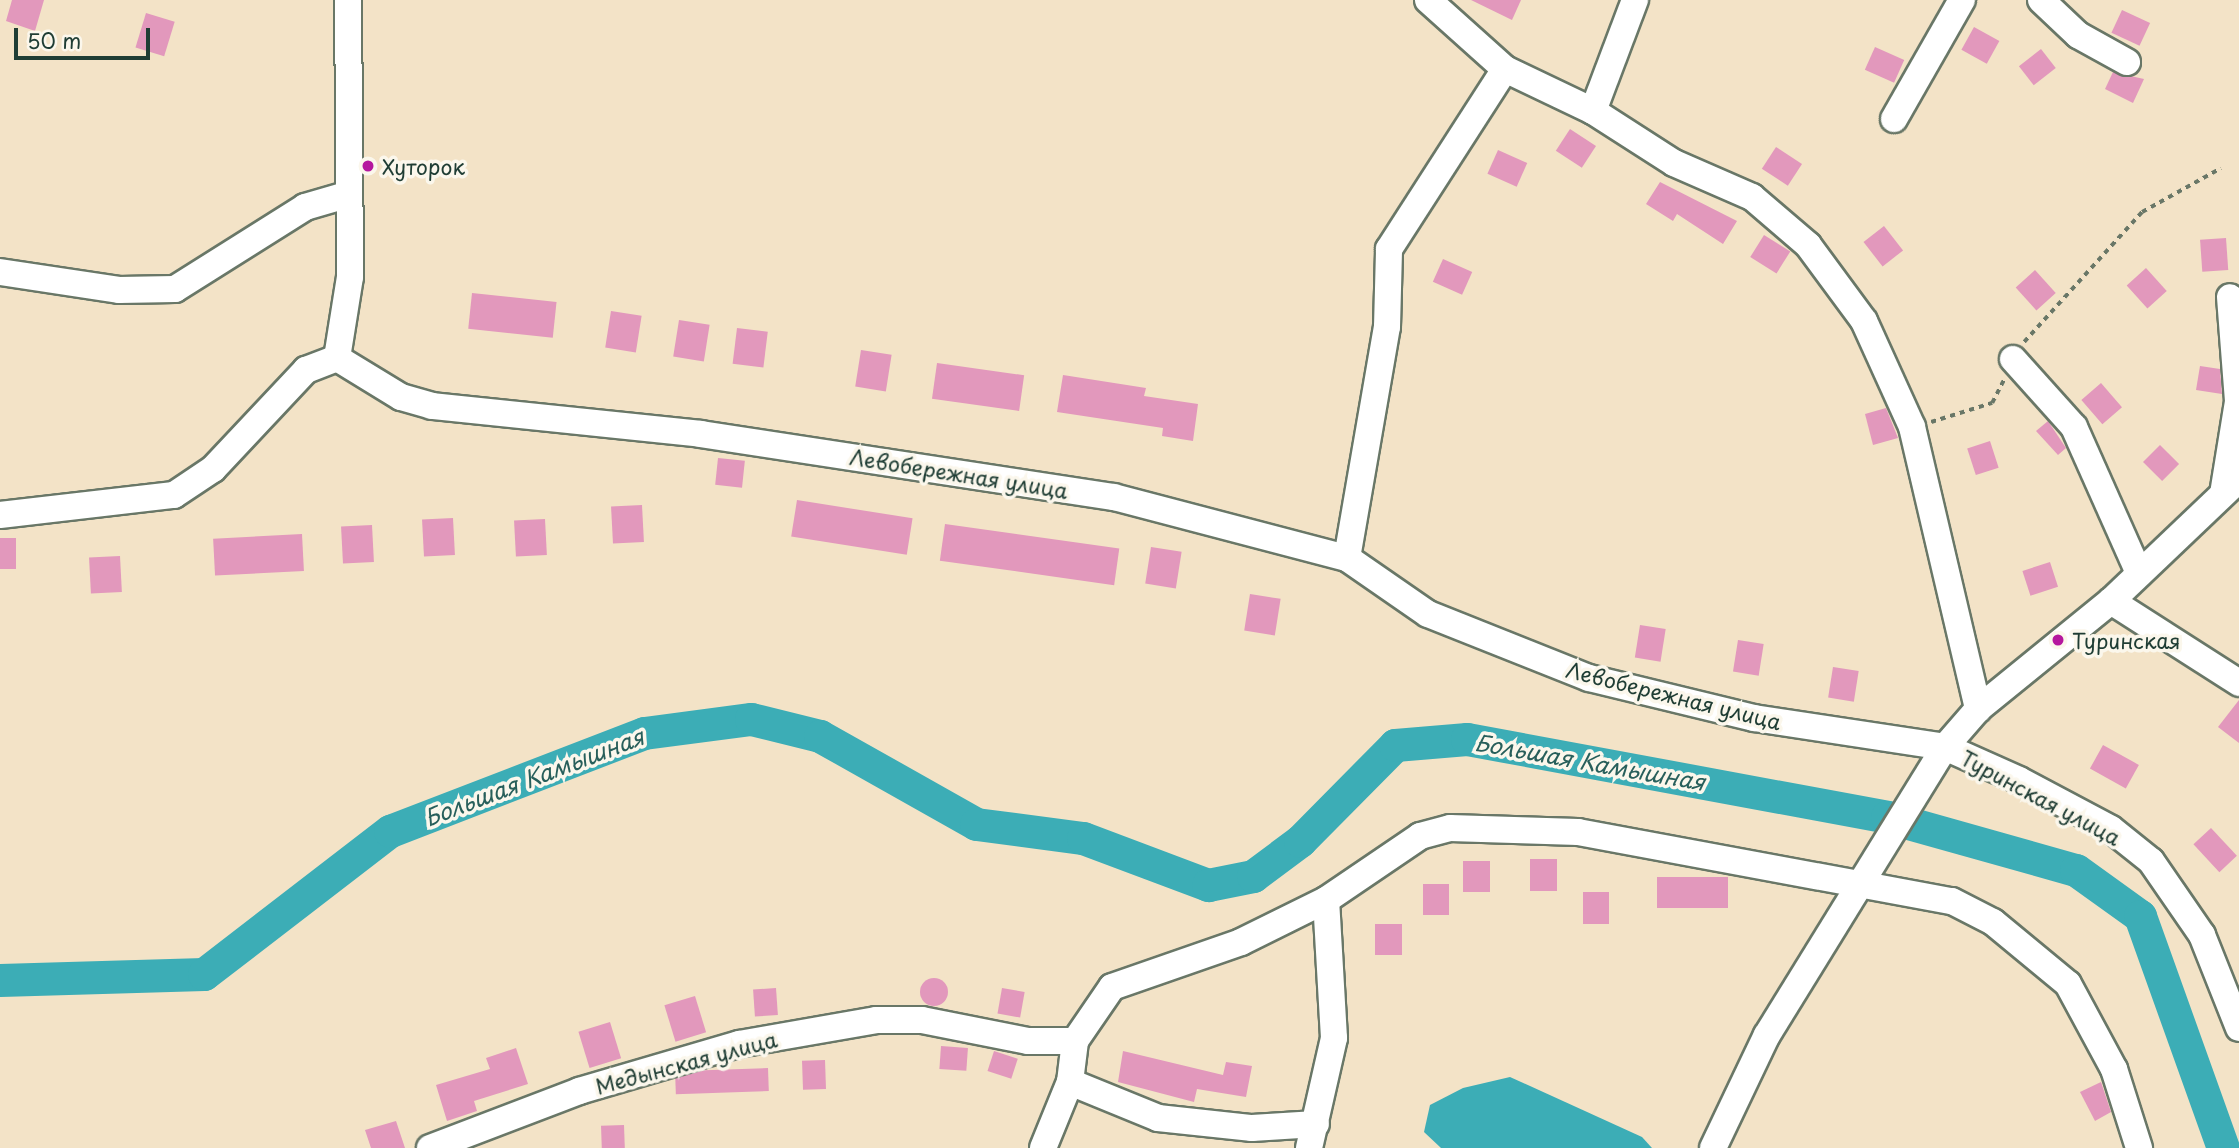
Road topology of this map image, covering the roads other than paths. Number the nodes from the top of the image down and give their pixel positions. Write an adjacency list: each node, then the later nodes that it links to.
1 (348, 0): 10 (street)
2 (1428, 0): 7 (street)
3 (1634, 0): 8 (street)
4 (1962, 0): 9 (street)
5 (2041, 0): 6 (street)
6 (2127, 62)
7 (1505, 69): 8 (street); 17 (street)
8 (1592, 111): 21 (street)
9 (1894, 119)
10 (346, 195): 11 (street); 13 (street)
11 (0, 272)
12 (2230, 297): 15 (street)
13 (337, 358): 16 (street); 17 (street, Левобережная улица)
14 (2013, 359): 18 (street)
15 (2231, 486): 18 (street)
16 (0, 515)
17 (1347, 558): 22 (street, Левобережная улица)
18 (2139, 573): 19 (street)
19 (2111, 600): 20 (street); 21 (street)
20 (2239, 682)
21 (1978, 709): 22 (street)
22 (1945, 747): 23 (street); 25 (street, Туринская улица)
23 (1859, 881): 24 (street); 31 (street); 32 (street)
24 (1326, 900): 26 (street); 28 (street)
25 (2239, 1028)
26 (1075, 1041): 27 (street); 29 (street, Медынская улица)
27 (1070, 1082): 28 (street); 30 (street)
28 (1313, 1136)
29 (430, 1148)
30 (1043, 1148)
31 (1713, 1148)
32 (2138, 1148)

